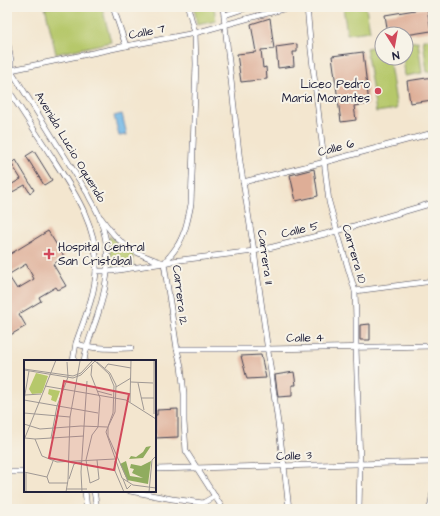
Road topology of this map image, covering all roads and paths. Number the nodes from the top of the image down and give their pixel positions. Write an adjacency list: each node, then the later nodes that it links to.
1 (113, 7): 11 (street)
2 (188, 7): 9 (street, Carrera 12)
3 (224, 7): 7 (street, Carrera 11)
4 (248, 7): 7 (street)
5 (290, 7): 8 (street, Calle 7)
6 (306, 7): 16 (street, Carrera 10)
7 (225, 15): 8 (street, Carrera 11)
8 (226, 25): 9 (street, Calle 7); 19 (street, Carrera 11)
9 (195, 33): 11 (street, Calle 7); 25 (street, Carrera 12)
10 (7, 39): 13 (street)
11 (126, 46): 13 (street, Calle 7)
12 (7, 64): 13 (street, Avenida Lucio Oquendo)
13 (9, 72): 17 (street, Avenida Lucio Oquendo)
14 (7, 88): 18 (street, Avenida Lucio Oquendo)
15 (433, 133): 16 (street, Calle 6)
16 (325, 162): 19 (street, Calle 6); 22 (street, Carrera 10)
17 (76, 175): 18 (street); 21 (street, Avenida Lucio Oquendo)
18 (67, 180): 27 (street, Avenida Lucio Oquendo)
19 (243, 182): 23 (street, Carrera 11)
20 (433, 203): 22 (street, Calle 5)
21 (98, 215): 24 (street); 28 (street, Avenida Lucio Oquendo)
22 (337, 232): 23 (street, Calle 5); 30 (street, Carrera 10)
23 (254, 251): 25 (street, Calle 5); 37 (street, Carrera 11)
24 (138, 253): 25 (street); 26 (street)
25 (164, 263): 26 (street, Calle 5); 36 (street, Carrera 12)
26 (133, 268): 28 (street, Calle 5)
27 (96, 271): 28 (street, Calle 5); 31 (street, Avenida Lucio Oquendo)
28 (107, 271): 33 (street, Avenida Lucio Oquendo)
29 (433, 281): 30 (street)
30 (355, 292): 34 (street, Carrera 10)
31 (76, 344): 33 (street); 38 (street, Avenida Lucio Oquendo)
32 (433, 346): 34 (street, Calle 4)
33 (86, 347): 35 (street); 39 (street, Avenida Lucio Oquendo)
34 (356, 347): 37 (street, Calle 4); 41 (street, Carrera 10)
35 (132, 348)
36 (177, 349): 37 (street, Calle 4); 43 (street, Carrera 12)
37 (268, 349): 42 (street, Carrera 11)
38 (73, 360)
39 (84, 360)
40 (433, 462): 41 (street, Calle 3)
41 (360, 464): 42 (street, Calle 3); 56 (street, Carrera 10)
42 (284, 466): 43 (street, Calle 3); 55 (street, Carrera 11)
43 (197, 468): 44 (street, Calle 3); 51 (street, Carrera 12)
44 (156, 469)
45 (7, 472): 46 (street)
46 (24, 472)
47 (84, 492): 52 (street)
48 (94, 492): 53 (street)
49 (135, 492): 51 (street)
50 (433, 492): 57 (street)
51 (215, 496): 54 (street, Carrera 12)
52 (87, 509)
53 (97, 509)
54 (223, 509)
55 (289, 509)
56 (359, 509)
57 (430, 509)

